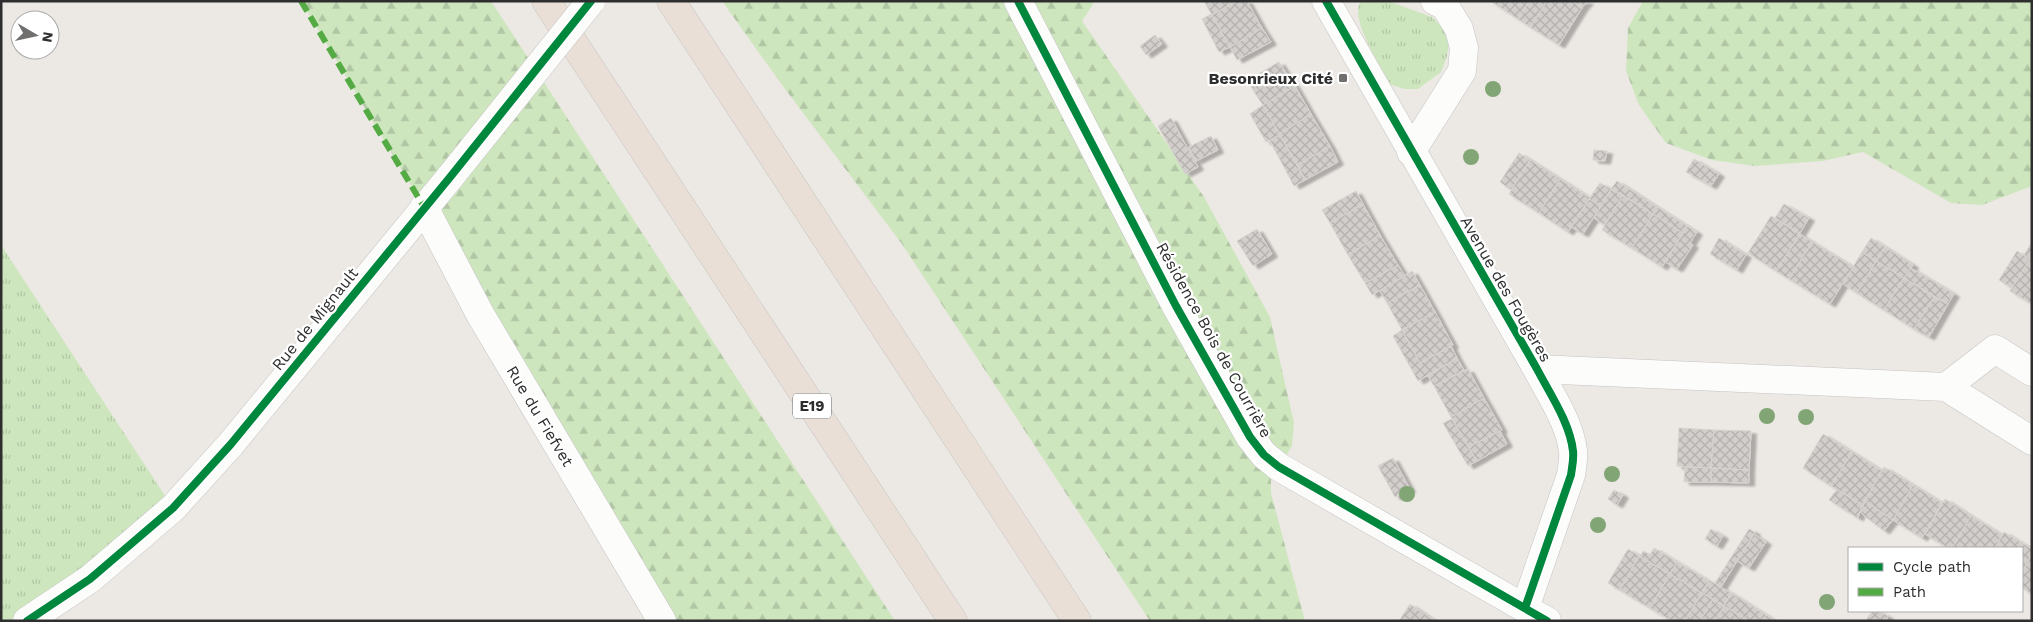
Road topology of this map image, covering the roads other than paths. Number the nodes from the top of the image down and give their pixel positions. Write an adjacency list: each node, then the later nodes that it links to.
1 (546, 1): 16 (highway, E19)
2 (591, 1): 8 (street, Rue de Mignault, bridge)
3 (671, 1): 17 (highway)
4 (1018, 1): 13 (street, Résidence Bois de Courrière)
5 (1326, 1): 7 (street, Avenue des Fougères)
6 (1435, 1): 7 (street)
7 (1411, 152): 9 (street, Avenue des Fougères)
8 (424, 207): 14 (street, Rue de Mignault); 15 (street, Rue du Fiefvet)
9 (1537, 369): 11 (street, Avenue des Fougères); 13 (street, Avenue des Fougères)
10 (2032, 372): 11 (street)
11 (1946, 387): 12 (street, Avenue des Fougères)
12 (2032, 441)
13 (1536, 614)
14 (27, 621)
15 (662, 621)
16 (953, 621)
17 (1077, 621)

